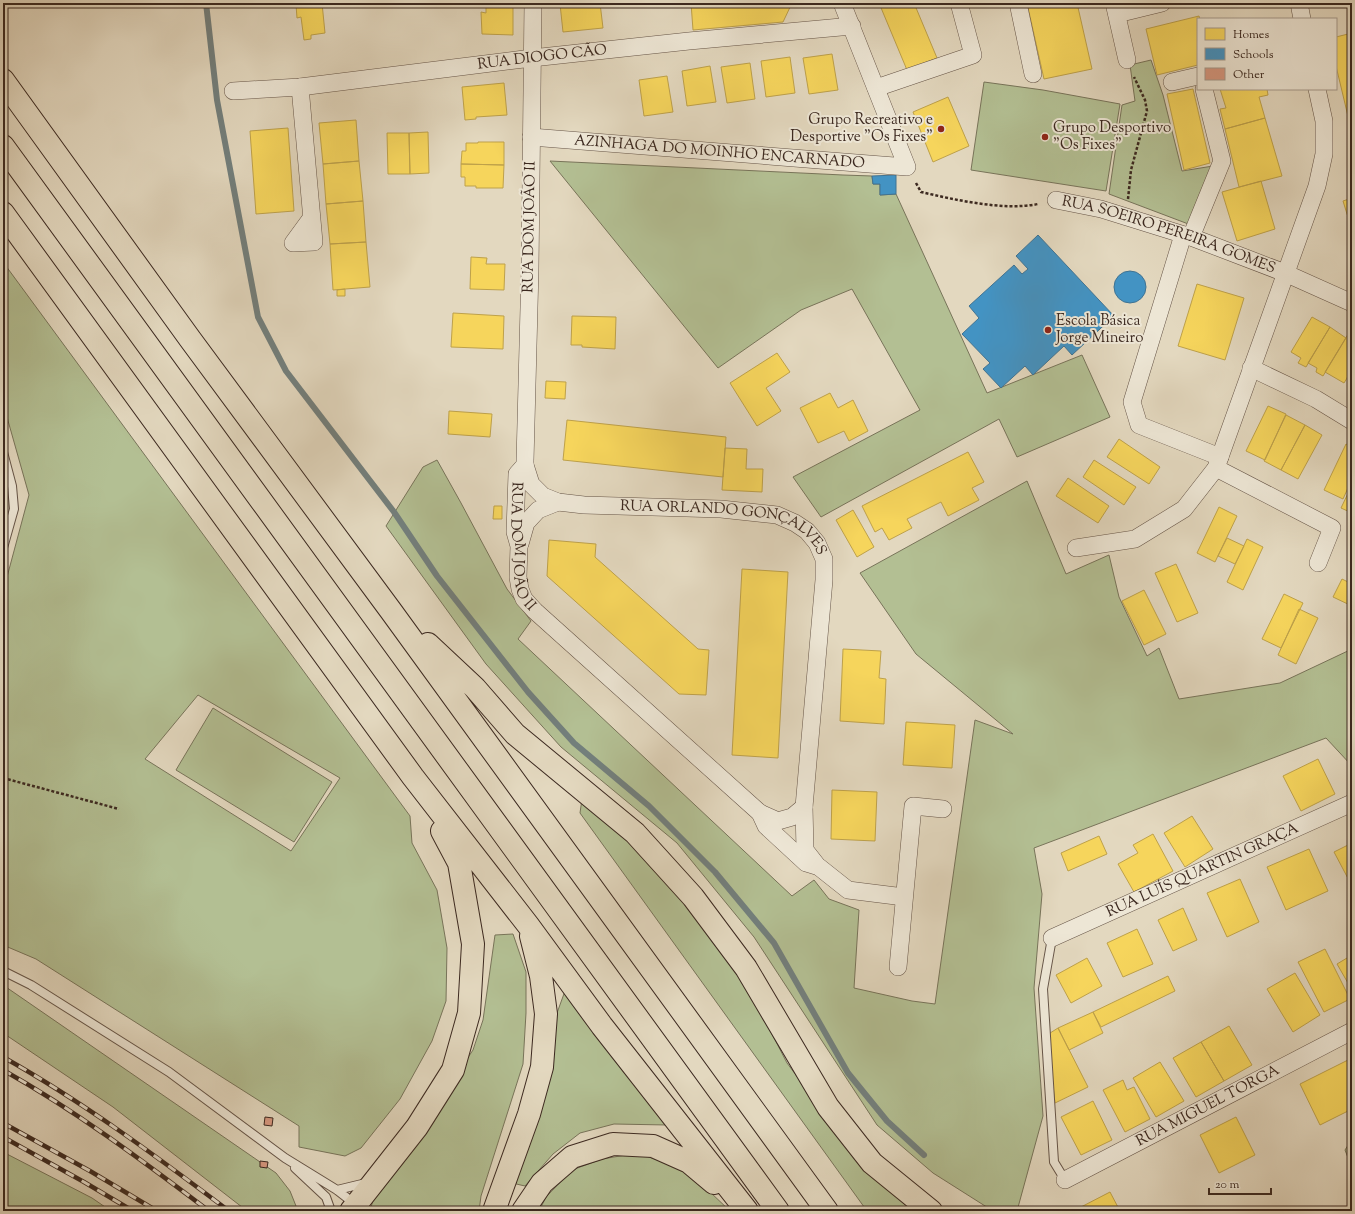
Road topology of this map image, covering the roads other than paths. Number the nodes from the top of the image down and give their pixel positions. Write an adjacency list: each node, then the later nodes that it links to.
1 (533, 3): 10 (street, RUA DOM JOÃO II)
2 (842, 3): 9 (street)
3 (958, 3): 17 (street)
4 (1018, 3): 12 (street)
5 (1162, 3): 7 (street)
6 (1299, 3): 8 (street)
7 (1115, 8): 11 (street)
8 (1302, 18)
9 (852, 26): 10 (street, RUA DIOGO CÃO); 17 (street)
10 (532, 58): 16 (street, RUA DIOGO CÃO); 21 (street, RUA DOM JOÃO II)
11 (1127, 60)
12 (1033, 74)
13 (1197, 76): 15 (street)
14 (3, 80): 39 (highway)
15 (1172, 82)
16 (300, 87): 20 (street, RUA DIOGO CÃO); 25 (street)
17 (876, 88): 21 (street, AZINHAGA DO MOINHO ENCARNADO)
18 (1204, 90): 26 (street)
19 (1317, 90): 27 (street)
20 (233, 92)
21 (531, 138): 33 (street, RUA DOM JOÃO II)
22 (3, 146): 61 (highway)
23 (1056, 200): 26 (street, RUA SOEIRO PEREIRA GOMES)
24 (3, 213): 40 (highway)
25 (312, 217)
26 (1187, 236): 27 (street, RUA SOEIRO PEREIRA GOMES); 32 (street)
27 (1285, 273): 28 (street, RUA SOEIRO PEREIRA GOMES); 29 (street)
28 (1352, 303)
29 (1251, 368): 30 (street); 32 (street)
30 (1352, 421)
31 (3, 452): 36 (lane)
32 (1218, 463): 37 (street); 38 (street)
33 (525, 465): 34 (street, RUA ORLANDO GONÇALVES); 35 (street, RUA DOM JOÃO II)
34 (558, 502): 35 (street); 42 (street, RUA ORLANDO GONÇALVES)
35 (519, 546): 44 (street, RUA DOM JOÃO II)
36 (3, 548)
37 (1076, 548)
38 (1318, 563)
39 (391, 611): 62 (highway); 63 (highway)
40 (413, 777): 47 (highway); 54 (highway)
41 (1352, 803): 48 (street, RUA LUÍS QUARTIN GRAÇA)
42 (804, 806): 44 (street); 45 (street, RUA ORLANDO GONÇALVES)
43 (944, 809): 46 (street)
44 (760, 813): 45 (street, RUA DOM JOÃO II)
45 (819, 867): 46 (street, RUA DOM JOÃO II)
46 (904, 897): 49 (street)
47 (528, 925): 58 (highway); 60 (highway)
48 (1052, 938): 53 (lane)
49 (898, 967)
50 (3, 971): 52 (lane)
51 (1352, 1031): 53 (street, RUA MIGUEL TORGA)
52 (285, 1158): 55 (lane); 57 (lane)
53 (1065, 1180)
54 (374, 1181): 55 (lane); 56 (highway)
55 (337, 1190): 56 (lane)
56 (355, 1209)
57 (331, 1211)
58 (494, 1211)
59 (523, 1211): 60 (highway)
60 (747, 1211)
61 (778, 1211)
62 (827, 1211)
63 (931, 1211)

